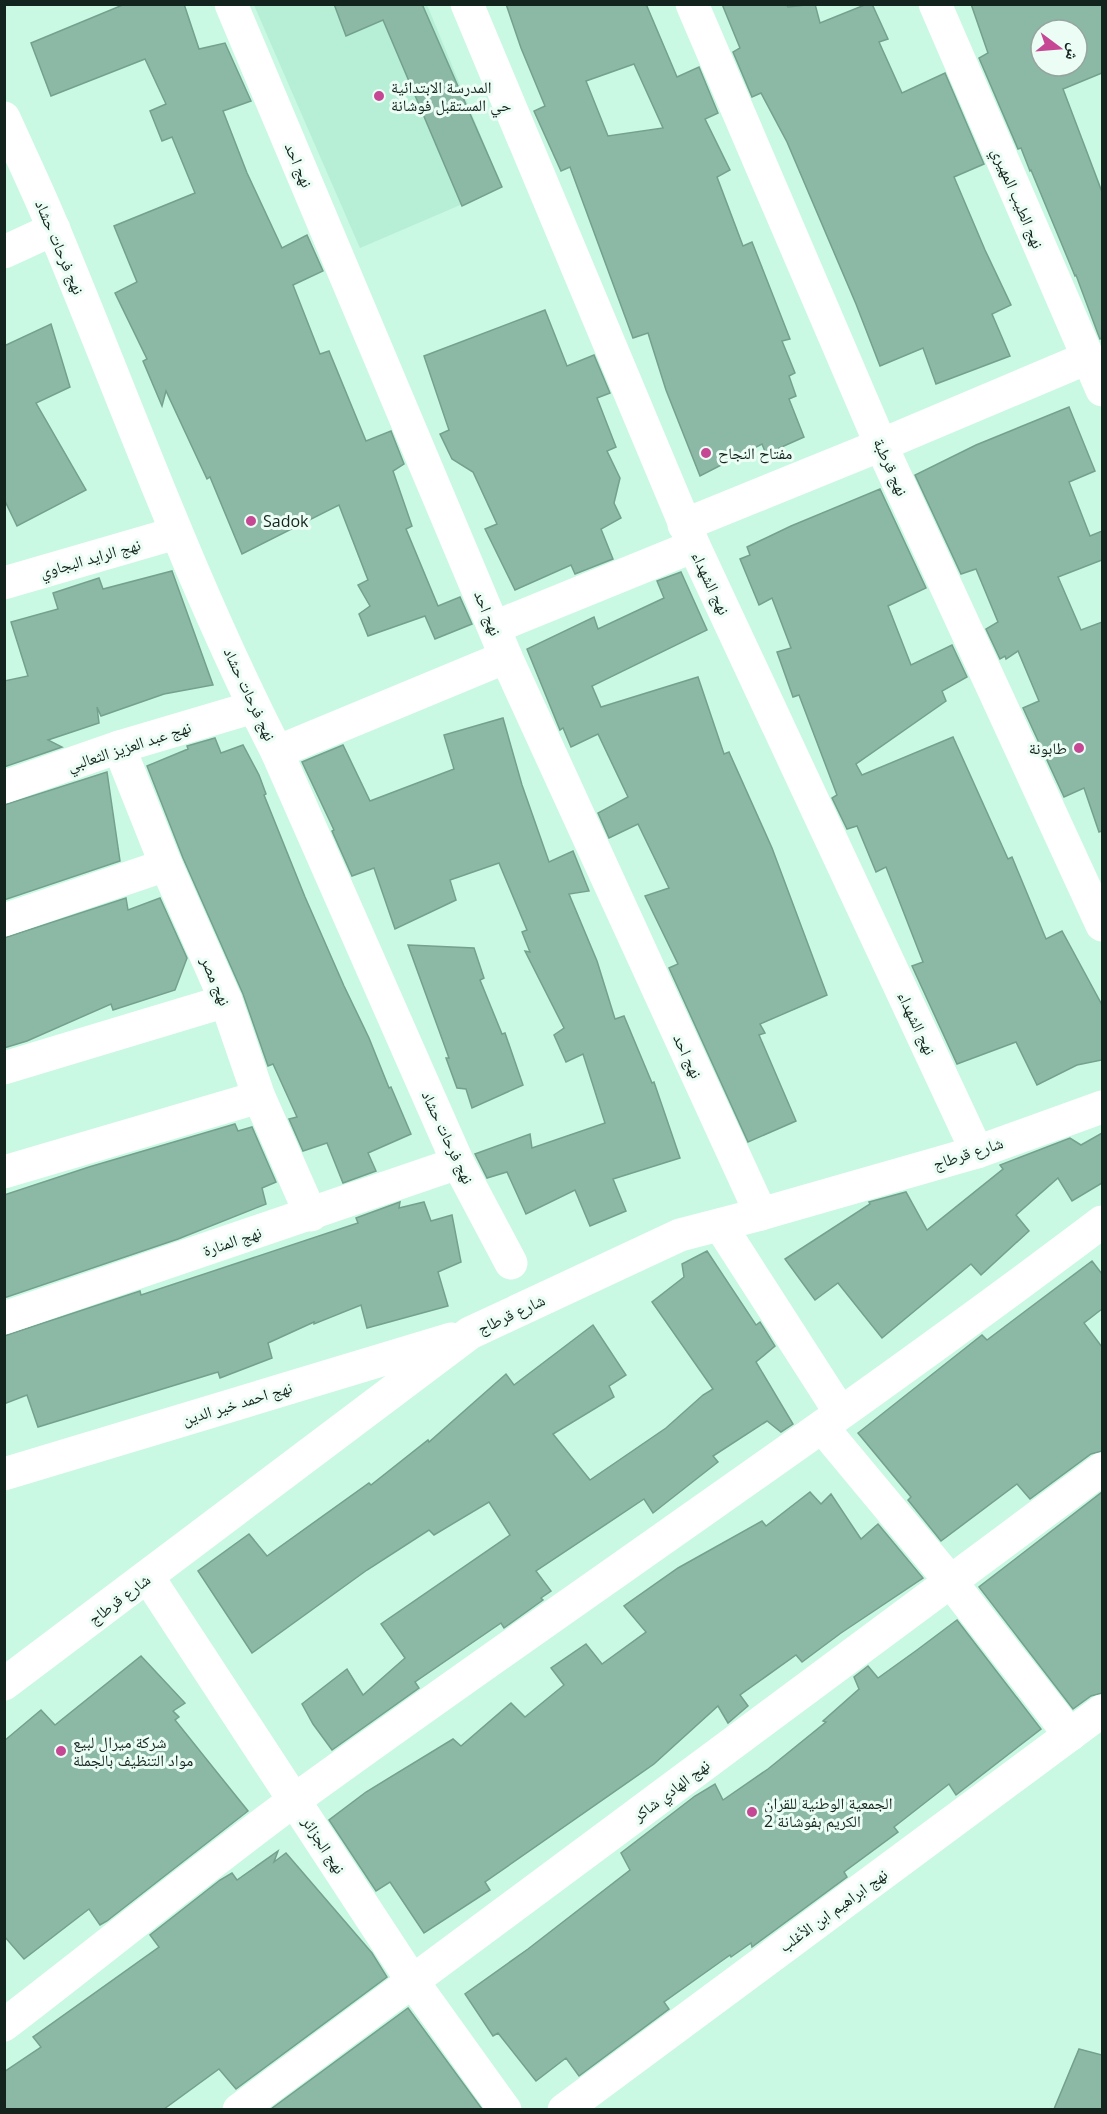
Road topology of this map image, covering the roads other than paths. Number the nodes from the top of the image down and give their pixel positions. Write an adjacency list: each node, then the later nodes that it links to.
1 (231, 4): 14 (street, نهج احد)
2 (467, 4): 12 (street, نهج الشهداء)
3 (692, 4): 10 (street, نهج قرطبة)
4 (934, 4): 8 (street, نهج الطيب المهيري)
5 (4, 118): 6 (street, نهج فرحات حشاد)
6 (54, 229): 7 (street); 11 (street, نهج فرحات حشاد)
7 (4, 252)
8 (1088, 358): 9 (street, نهج الطيب المهيري); 10 (street)
9 (1102, 390)
10 (881, 445): 12 (street); 22 (street, نهج قرطبة)
11 (176, 533): 13 (street, نهج الرايد البجاوي); 16 (street, نهج فرحات حشاد)
12 (689, 535): 14 (street); 27 (street, نهج الشهداء)
13 (4, 583)
14 (495, 627): 15 (street, نهج احد)
15 (506, 657): 18 (street); 31 (street, نهج احد)
16 (254, 707): 17 (street, نهج عبد العزيز الثعالبي); 18 (street, نهج فرحات حشاد)
17 (119, 747): 19 (street, نهج عبد العزيز الثعالبي); 20 (street, نهج مصر)
18 (278, 752): 28 (street, نهج فرحات حشاد)
19 (4, 787)
20 (165, 865): 21 (street); 23 (street, نهج مصر)
21 (4, 920)
22 (1102, 925)
23 (226, 1001): 24 (street); 25 (street, نهج مصر)
24 (4, 1068)
25 (259, 1097): 29 (street); 30 (street, نهج مصر)
26 (1102, 1107): 27 (street, شارع قرطاج)
27 (977, 1152): 31 (street, شارع قرطاج)
28 (458, 1163): 30 (street, نهج المنارة); 34 (street, نهج فرحات حشاد)
29 (4, 1172)
30 (311, 1215): 35 (street, نهج المنارة)
31 (761, 1215): 33 (street, شارع قرطاج)
32 (1102, 1222): 37 (street)
33 (720, 1225): 36 (street, شارع قرطاج); 37 (street)
34 (511, 1263)
35 (4, 1318)
36 (470, 1333): 39 (street, نهج احمد خير الدين); 40 (street, شارع قرطاج)
37 (831, 1419): 41 (street); 45 (street)
38 (1102, 1469): 41 (street, نهج الهادي شاكر)
39 (4, 1474)
40 (148, 1577): 42 (street, شارع قرطاج); 45 (street, نهج الجزائر)
41 (951, 1582): 44 (street); 46 (street, نهج الهادي شاكر)
42 (4, 1684)
43 (1102, 1711): 44 (street, نهج ابراهيم ابن الأغلب)
44 (1070, 1735): 50 (street, نهج ابراهيم ابن الأغلب)
45 (295, 1801): 46 (street, نهج الجزائر); 47 (street)
46 (413, 1982): 48 (street, نهج الهادي شاكر); 49 (street, نهج الجزائر)
47 (4, 2025)
48 (239, 2109)
49 (505, 2109)
50 (564, 2109)

